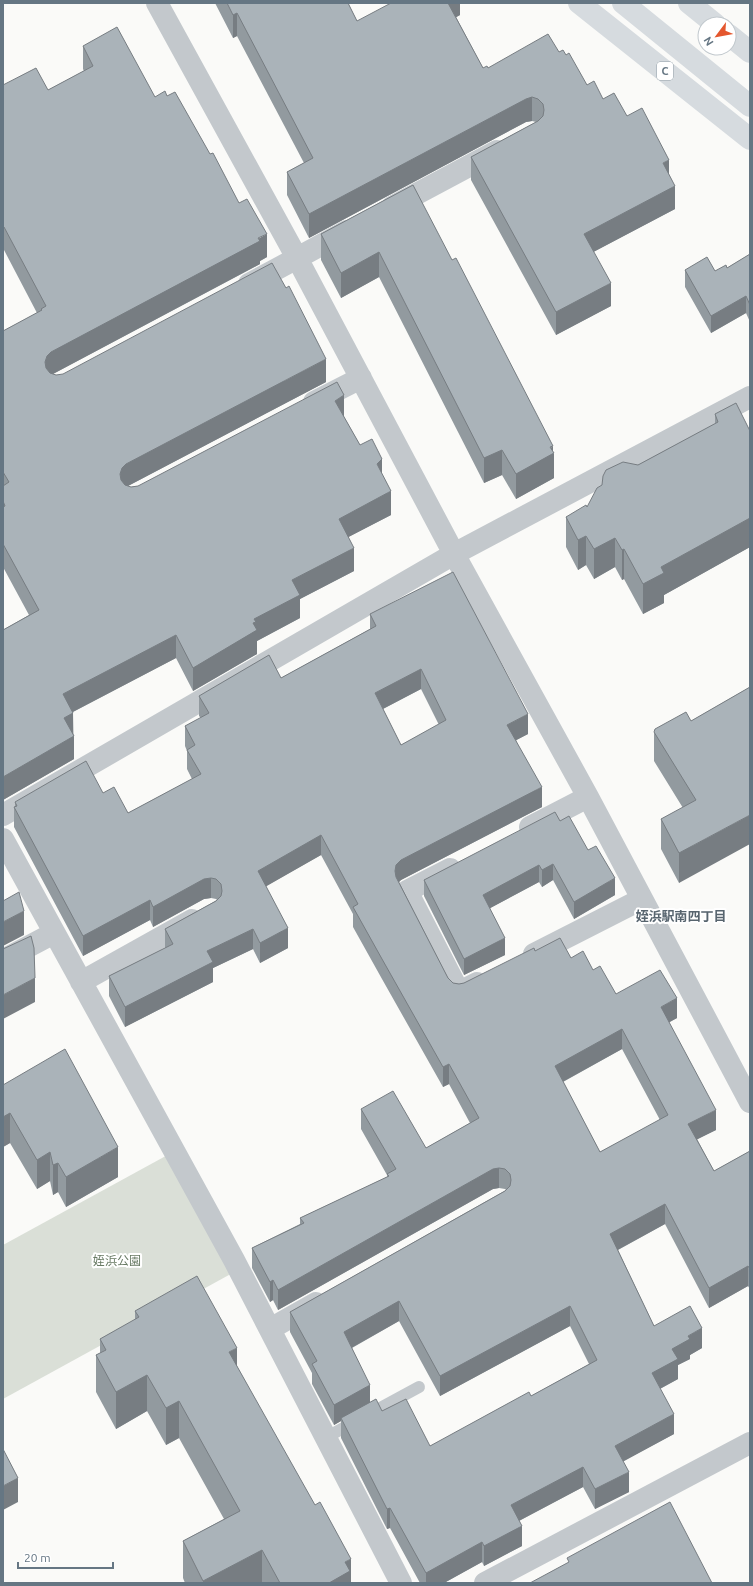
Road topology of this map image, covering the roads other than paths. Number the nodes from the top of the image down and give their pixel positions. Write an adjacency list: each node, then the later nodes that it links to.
1 (157, 3): 9 (street)
2 (579, 3): 7 (highway, C)
3 (623, 3): 6 (highway)
4 (737, 41): 5 (highway)
5 (750, 52)
6 (750, 106)
7 (750, 139)
8 (518, 140): 9 (street)
9 (297, 258): 10 (street); 11 (street)
10 (234, 292)
11 (361, 378): 13 (street); 14 (street)
12 (750, 397): 14 (street)
13 (298, 411)
14 (454, 554): 15 (street); 16 (street)
15 (588, 797): 17 (street); 20 (street)
16 (3, 815)
17 (512, 837)
18 (3, 840): 22 (street)
19 (470, 858): 25 (street)
20 (642, 899): 24 (street); 27 (street)
21 (210, 910): 26 (street)
22 (54, 933): 23 (street); 26 (street)
23 (3, 960)
24 (515, 963)
25 (494, 974)
26 (81, 982): 29 (street)
27 (750, 1102)
28 (332, 1294): 29 (street)
29 (270, 1328): 31 (street)
30 (419, 1387): 31 (lane)
31 (325, 1438): 33 (street)
32 (750, 1443): 34 (street)
33 (401, 1583)
34 (485, 1583)

